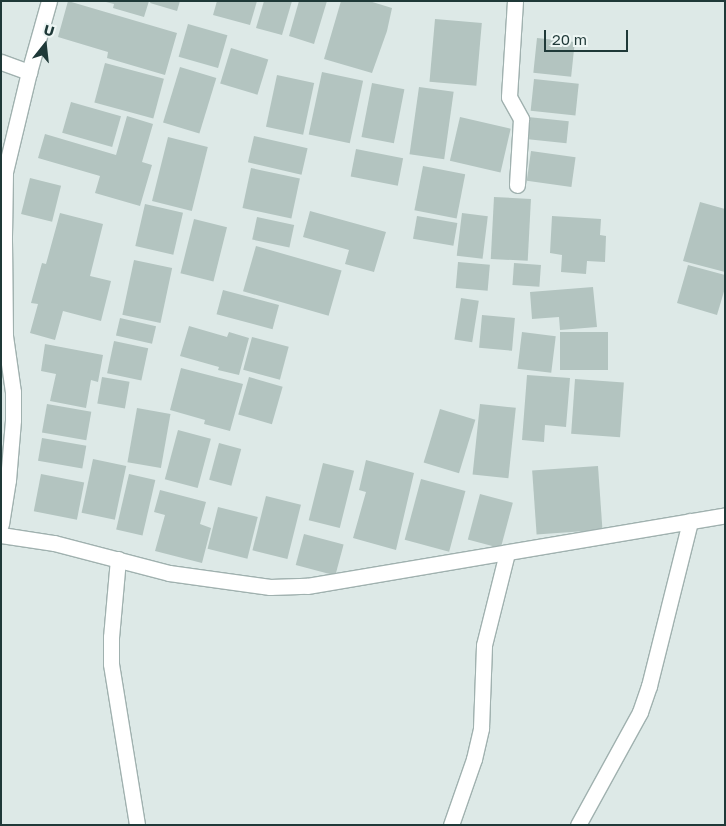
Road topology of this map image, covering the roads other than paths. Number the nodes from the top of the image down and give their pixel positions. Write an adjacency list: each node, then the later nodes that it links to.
1 (49, 1): 4 (street)
2 (515, 1): 5 (street)
3 (1, 62): 4 (street)
4 (29, 72): 6 (street)
5 (517, 185)
6 (2, 203): 7 (street)
7 (3, 336): 10 (street)
8 (725, 515): 9 (street)
9 (690, 521): 12 (street); 16 (street)
10 (1, 524)
11 (1, 535): 13 (street)
12 (507, 553): 13 (street); 15 (street)
13 (118, 559): 14 (street)
14 (137, 825)
15 (451, 825)
16 (578, 825)

